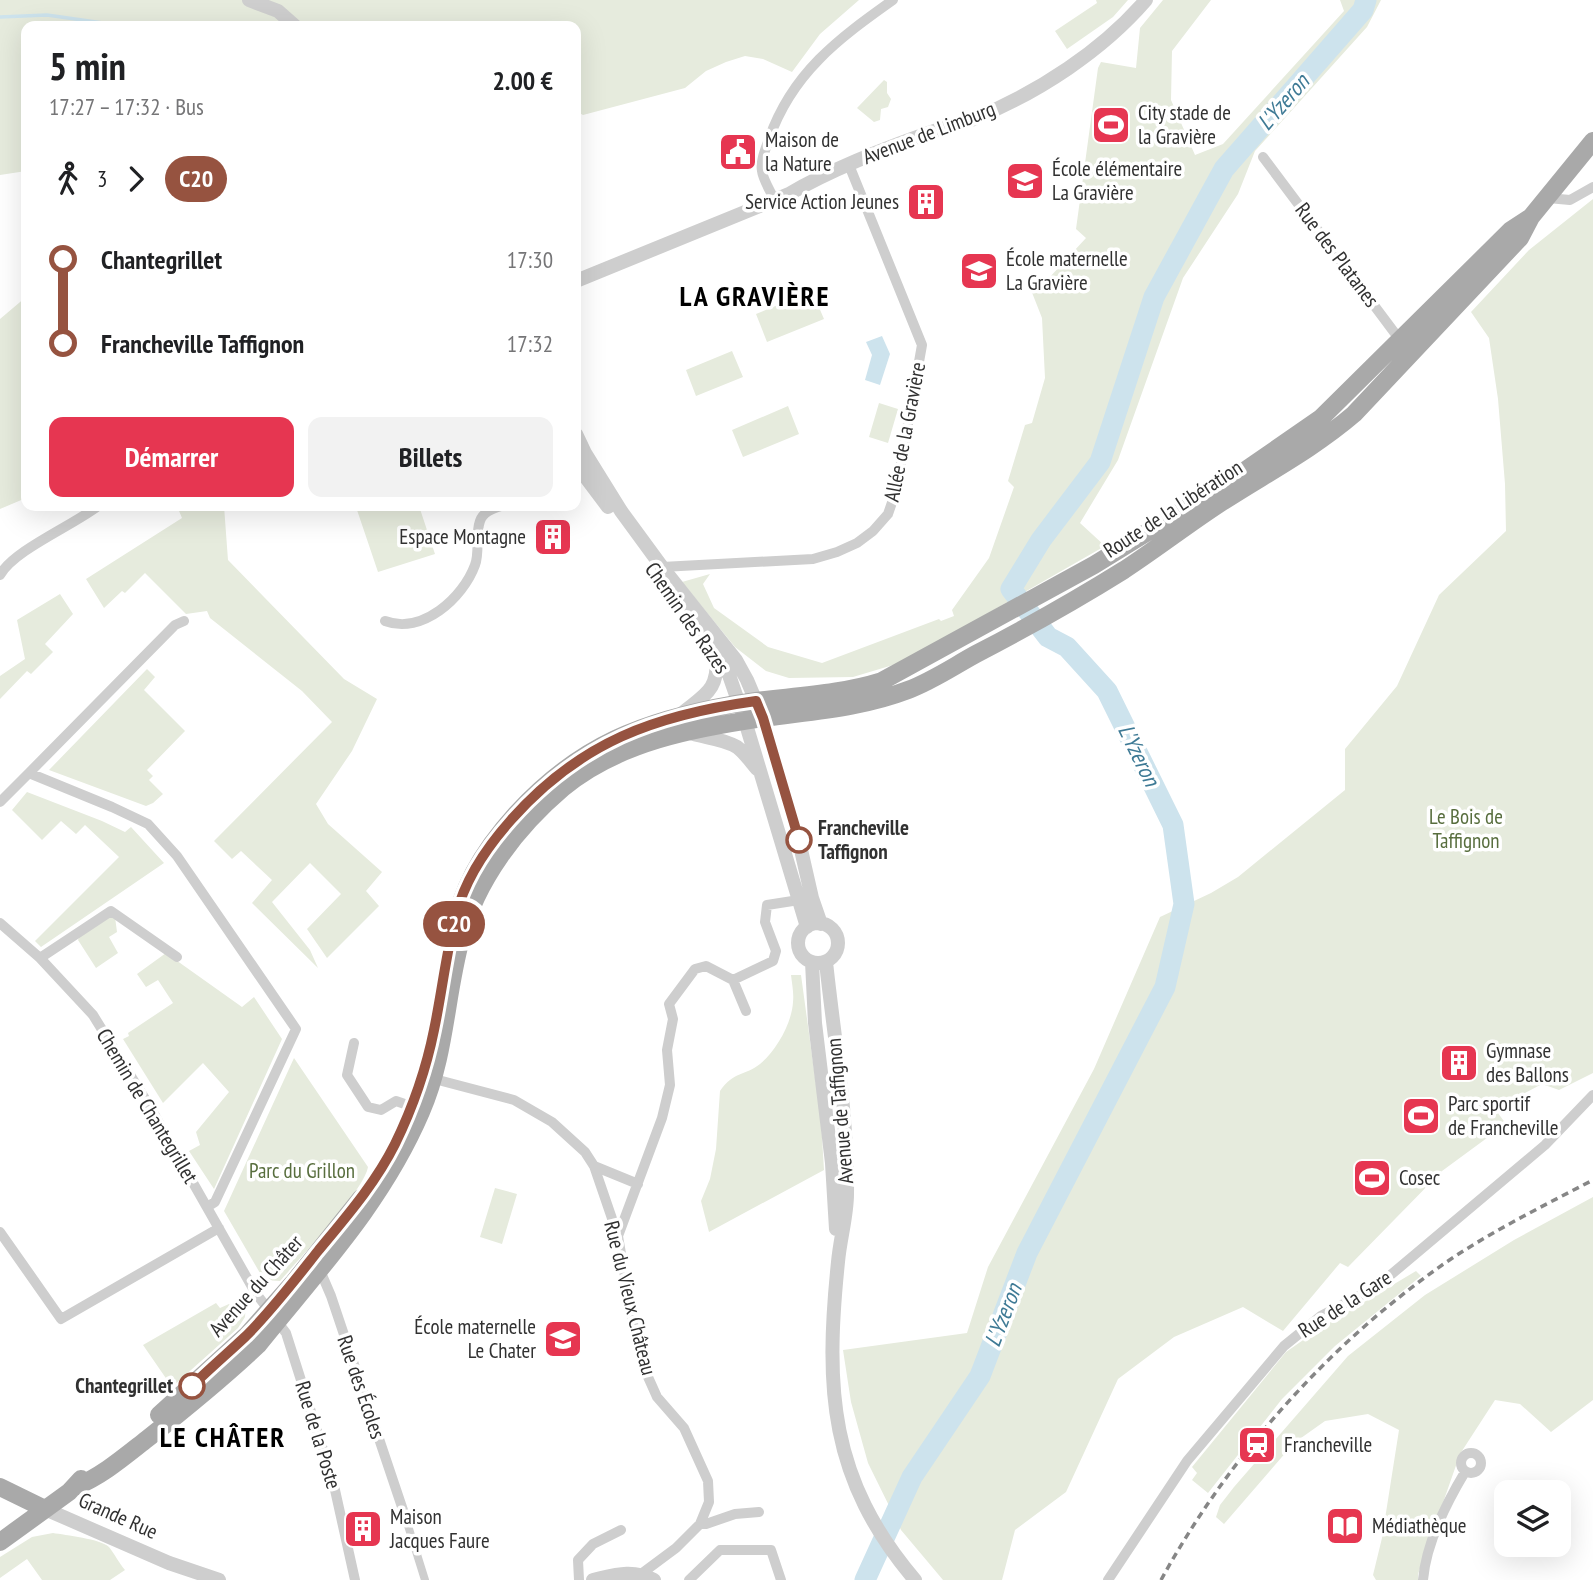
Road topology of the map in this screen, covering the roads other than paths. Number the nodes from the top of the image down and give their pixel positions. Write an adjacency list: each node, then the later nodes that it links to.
1 (249, 0): 4 (street)
2 (893, 0): 10 (street)
3 (1146, 0): 7 (street, Avenue de Limburg)
4 (289, 21)
5 (1593, 141): 9 (main road, Route de la Libération)
6 (1263, 157): 12 (street, Rue des Platanes)
7 (849, 165): 10 (street, Avenue de Limburg); 19 (street, Allée de la Gravière)
8 (1593, 187): 9 (street)
9 (1548, 198): 12 (main road, Route de la Libération)
10 (775, 201): 11 (street, Avenue de Limburg)
11 (581, 279)
12 (1408, 344): 24 (main road, Route de la Libération); 24 (main road, Route de la Libération)
13 (581, 445): 17 (street, Chemin des Razes)
14 (582, 480): 17 (street, Chemin des Razes); 18 (street, Chemin des Razes)
15 (91, 511): 20 (street)
16 (488, 511): 22 (street)
17 (621, 511): 19 (street, Chemin des Razes)
18 (629, 535): 19 (street, Chemin des Razes); 23 (street, Chemin des Razes)
19 (662, 567): 24 (street, Chemin des Razes)
20 (0, 575)
21 (184, 621): 27 (street)
22 (385, 621)
23 (717, 654): 24 (street, Chemin des Razes); 25 (street)
24 (751, 711): 25 (main road, Avenue du Châter); 26 (street, Avenue de Taffignon); 31 (street, Avenue de Taffignon)
25 (683, 724): 26 (street); 38 (main road, Avenue du Châter)
26 (760, 772): 29 (street, Avenue de Taffignon)
27 (29, 773): 28 (street); 43 (street)
28 (0, 802)
29 (799, 900): 31 (street, Avenue de Taffignon); 35 (street)
30 (0, 923): 33 (street, Chemin de Chantegrillet)
31 (814, 925): 34 (street, Avenue de Taffignon); 34 (street, Avenue de Taffignon)
32 (177, 957): 33 (street)
33 (40, 958): 43 (street, Chemin de Chantegrillet)
34 (819, 962): 65 (street, Avenue de Taffignon)
35 (733, 980): 36 (street); 42 (street)
36 (746, 1011)
37 (354, 1043): 40 (street)
38 (428, 1078): 40 (main road, Avenue du Châter); 41 (street, Rue du Vieux Château)
39 (1593, 1096): 66 (street, Rue de la Gare)
40 (417, 1108): 47 (main road, Avenue du Châter)
41 (594, 1166): 42 (street); 46 (street, Rue du Vieux Château)
42 (638, 1184): 46 (street)
43 (207, 1207): 44 (street, Chemin de Chantegrillet)
44 (219, 1228): 45 (street); 48 (street, Chemin de Chantegrillet)
45 (0, 1232)
46 (618, 1236): 54 (street, Rue du Vieux Château)
47 (314, 1268): 48 (main road, Avenue du Châter); 53 (street, Rue des Écoles)
48 (273, 1315): 51 (main road, Avenue du Châter); 59 (street, Rue de la Poste)
49 (1465, 1472): 67 (street)
50 (0, 1487): 51 (main road, Grande Rue)
51 (45, 1509): 56 (main road, Avenue du Châter); 58 (street, Grande Rue)
52 (759, 1512): 54 (street)
53 (405, 1516): 60 (street)
54 (700, 1524): 57 (street)
55 (621, 1530): 61 (street)
56 (0, 1542)
57 (647, 1577): 62 (street)
58 (219, 1580)
59 (355, 1580)
60 (425, 1580)
61 (579, 1580)
62 (593, 1580)
63 (689, 1580): 64 (street)
64 (781, 1580)
65 (915, 1580)
66 (1108, 1580)
67 (1423, 1580)

